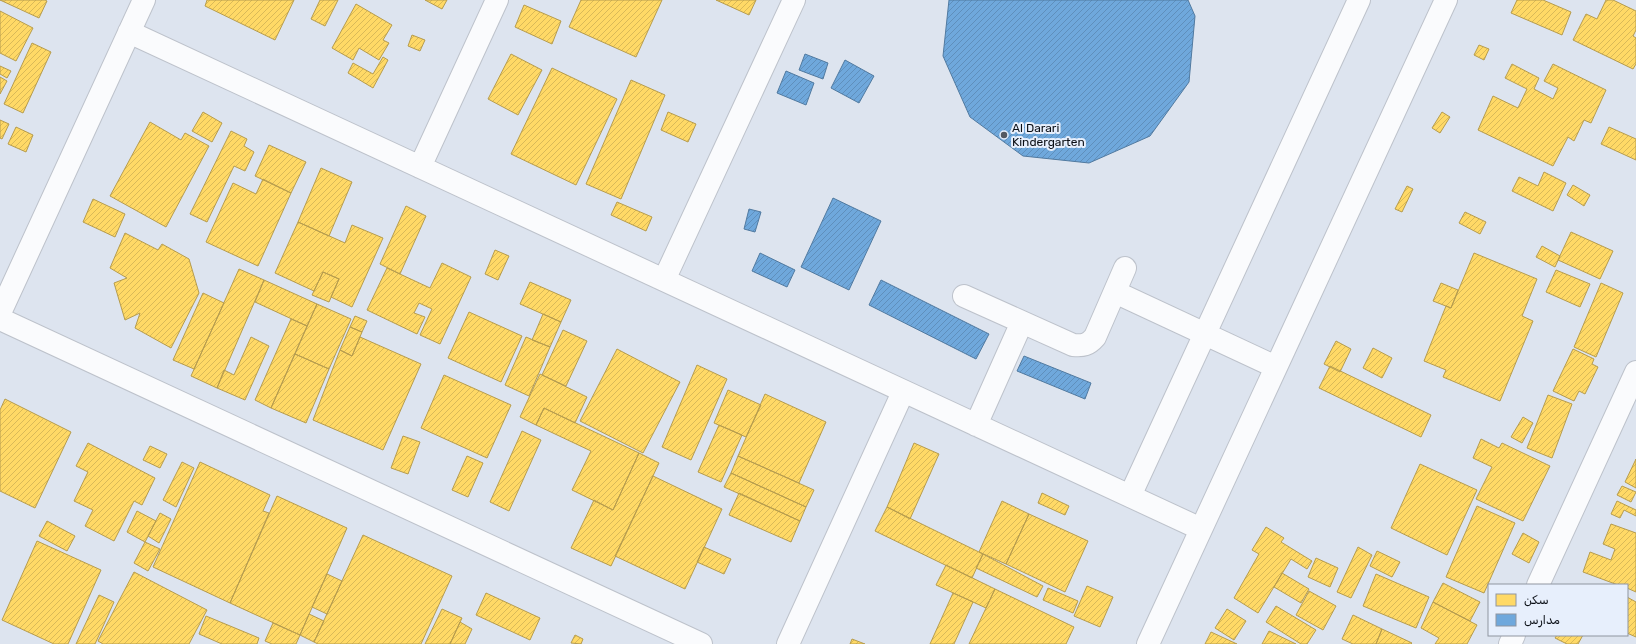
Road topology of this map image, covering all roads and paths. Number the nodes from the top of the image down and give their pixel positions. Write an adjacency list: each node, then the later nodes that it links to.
1 (144, 0): 6 (street)
2 (497, 0): 7 (street)
3 (794, 0): 9 (street)
4 (1359, 0): 15 (street)
5 (1446, 0): 16 (street)
6 (129, 32): 7 (street); 12 (street)
7 (420, 167): 9 (street)
8 (1125, 268): 10 (street)
9 (664, 280): 18 (street)
10 (1115, 292): 14 (street); 15 (street)
11 (964, 296): 14 (street)
12 (0, 313)
13 (0, 319): 23 (street)
14 (1022, 322): 19 (street)
15 (1205, 334): 16 (street); 20 (street)
16 (1276, 367): 21 (street)
17 (1636, 372): 22 (street)
18 (903, 392): 19 (street); 24 (street)
19 (976, 425): 20 (street)
20 (1130, 496): 21 (street)
21 (1201, 530): 25 (street)
22 (1538, 584)
23 (701, 644)
24 (788, 644)
25 (1148, 644)

